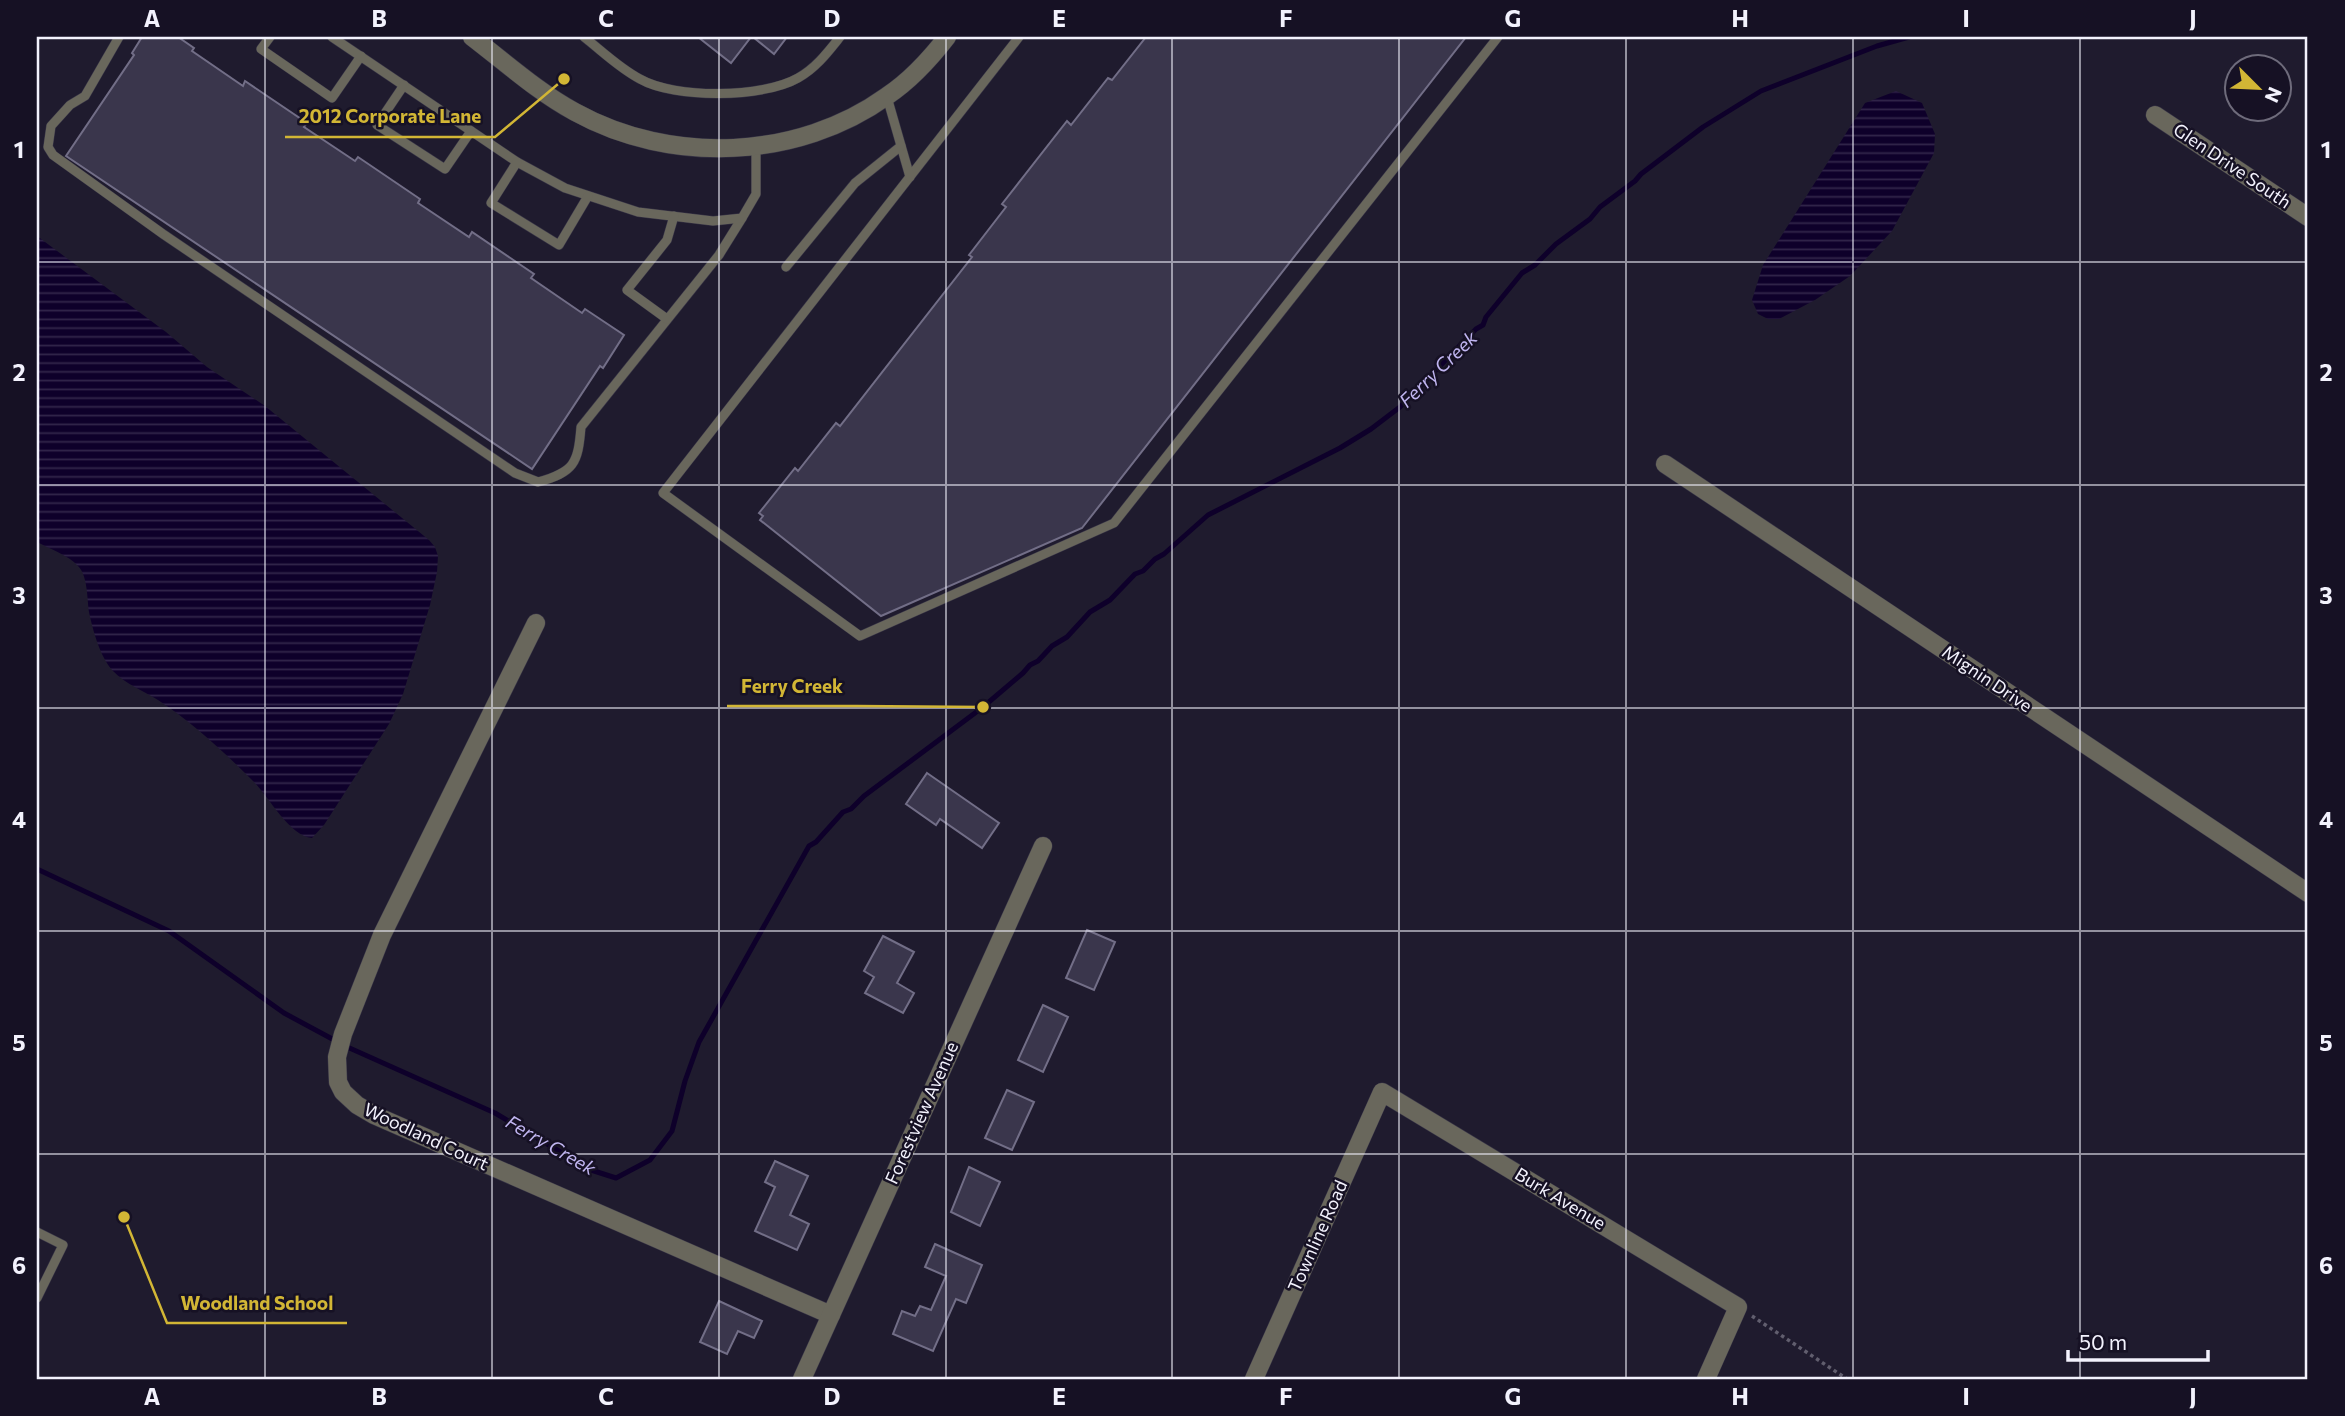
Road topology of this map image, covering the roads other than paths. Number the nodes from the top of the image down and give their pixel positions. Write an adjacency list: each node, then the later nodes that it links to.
1 (119, 37): 24 (lane)
2 (270, 37): 10 (lane)
3 (332, 37): 10 (lane)
4 (472, 37): 16 (street)
5 (584, 37): 6 (lane)
6 (840, 37)
7 (947, 37): 12 (street)
8 (1019, 37): 18 (lane)
9 (1498, 37): 18 (lane)
10 (361, 56): 11 (lane)
11 (404, 85): 14 (lane); 14 (lane)
12 (887, 97): 15 (lane); 16 (street)
13 (2155, 115): 21 (street, Glen Drive South)
14 (471, 131): 17 (lane)
15 (901, 146): 18 (lane); 23 (lane)
16 (756, 147): 22 (lane)
17 (517, 162): 19 (lane); 19 (lane)
18 (910, 177)
19 (588, 196): 20 (lane)
20 (674, 216): 22 (lane); 24 (lane)
21 (2308, 217)
22 (742, 218): 24 (lane)
23 (786, 267)
24 (667, 319)
25 (1665, 464): 28 (street, Mignin Drive)
26 (536, 623): 32 (street, Woodland Court)
27 (1043, 846): 32 (street, Forestview Avenue)
28 (2308, 894)
29 (1382, 1092): 34 (street, Townline Road); 35 (street, Burk Avenue)
30 (37, 1232): 31 (lane)
31 (37, 1298)
32 (831, 1315): 33 (street, Forestview Avenue)
33 (802, 1379)
34 (1254, 1379)
35 (1706, 1379)

